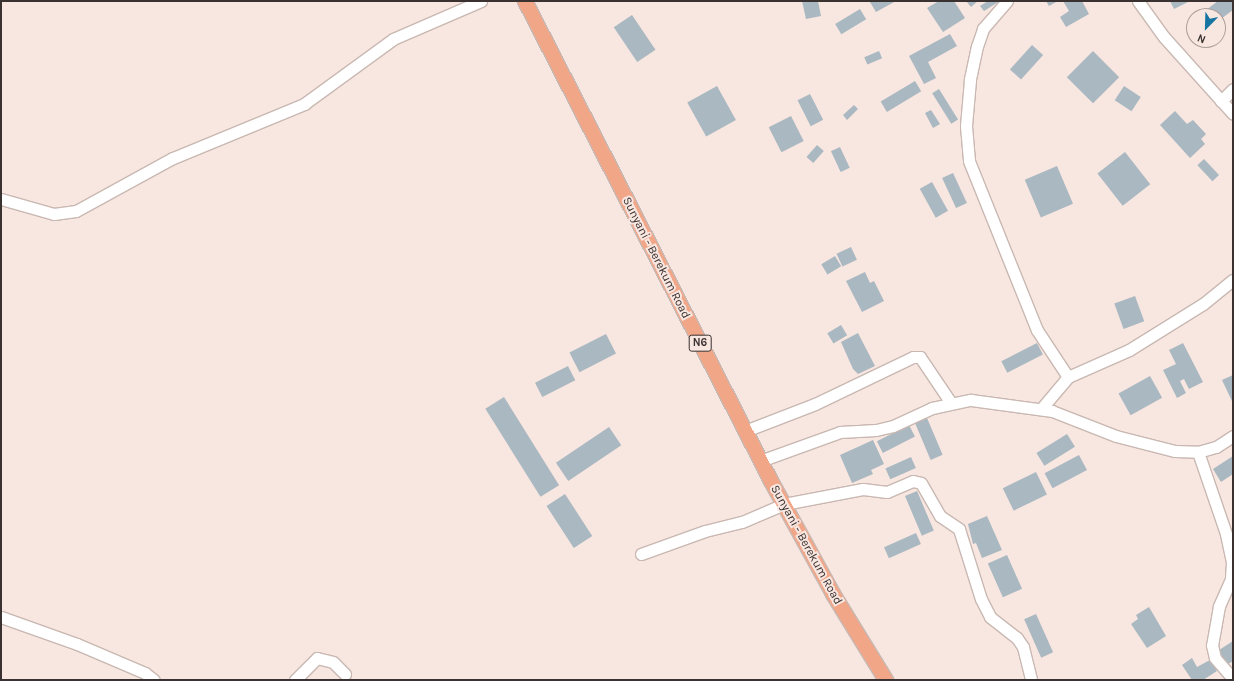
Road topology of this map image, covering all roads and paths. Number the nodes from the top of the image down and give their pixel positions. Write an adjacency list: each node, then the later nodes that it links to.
1 (481, 1): 8 (street)
2 (524, 1): 13 (main road, Sunyani - Berekum Road / N6)
3 (1007, 1): 10 (street)
4 (1138, 1): 6 (street)
5 (1233, 89): 6 (street)
6 (1222, 101): 7 (street)
7 (1233, 114)
8 (1, 199)
9 (1233, 280): 10 (street)
10 (1068, 377): 12 (street)
11 (951, 402): 12 (street); 13 (street); 16 (street)
12 (1041, 409): 15 (street)
13 (745, 431): 16 (main road, Sunyani - Berekum Road / N6)
14 (1233, 436): 15 (street)
15 (1198, 452): 21 (street)
16 (760, 461): 17 (main road, Sunyani - Berekum Road / N6)
17 (784, 504): 18 (street); 24 (main road, Sunyani - Berekum Road / N6); 25 (street)
18 (642, 554)
19 (1, 617): 22 (street)
20 (346, 674): 23 (street)
21 (1233, 679)
22 (154, 680)
23 (295, 680)
24 (886, 680)
25 (1031, 680)

